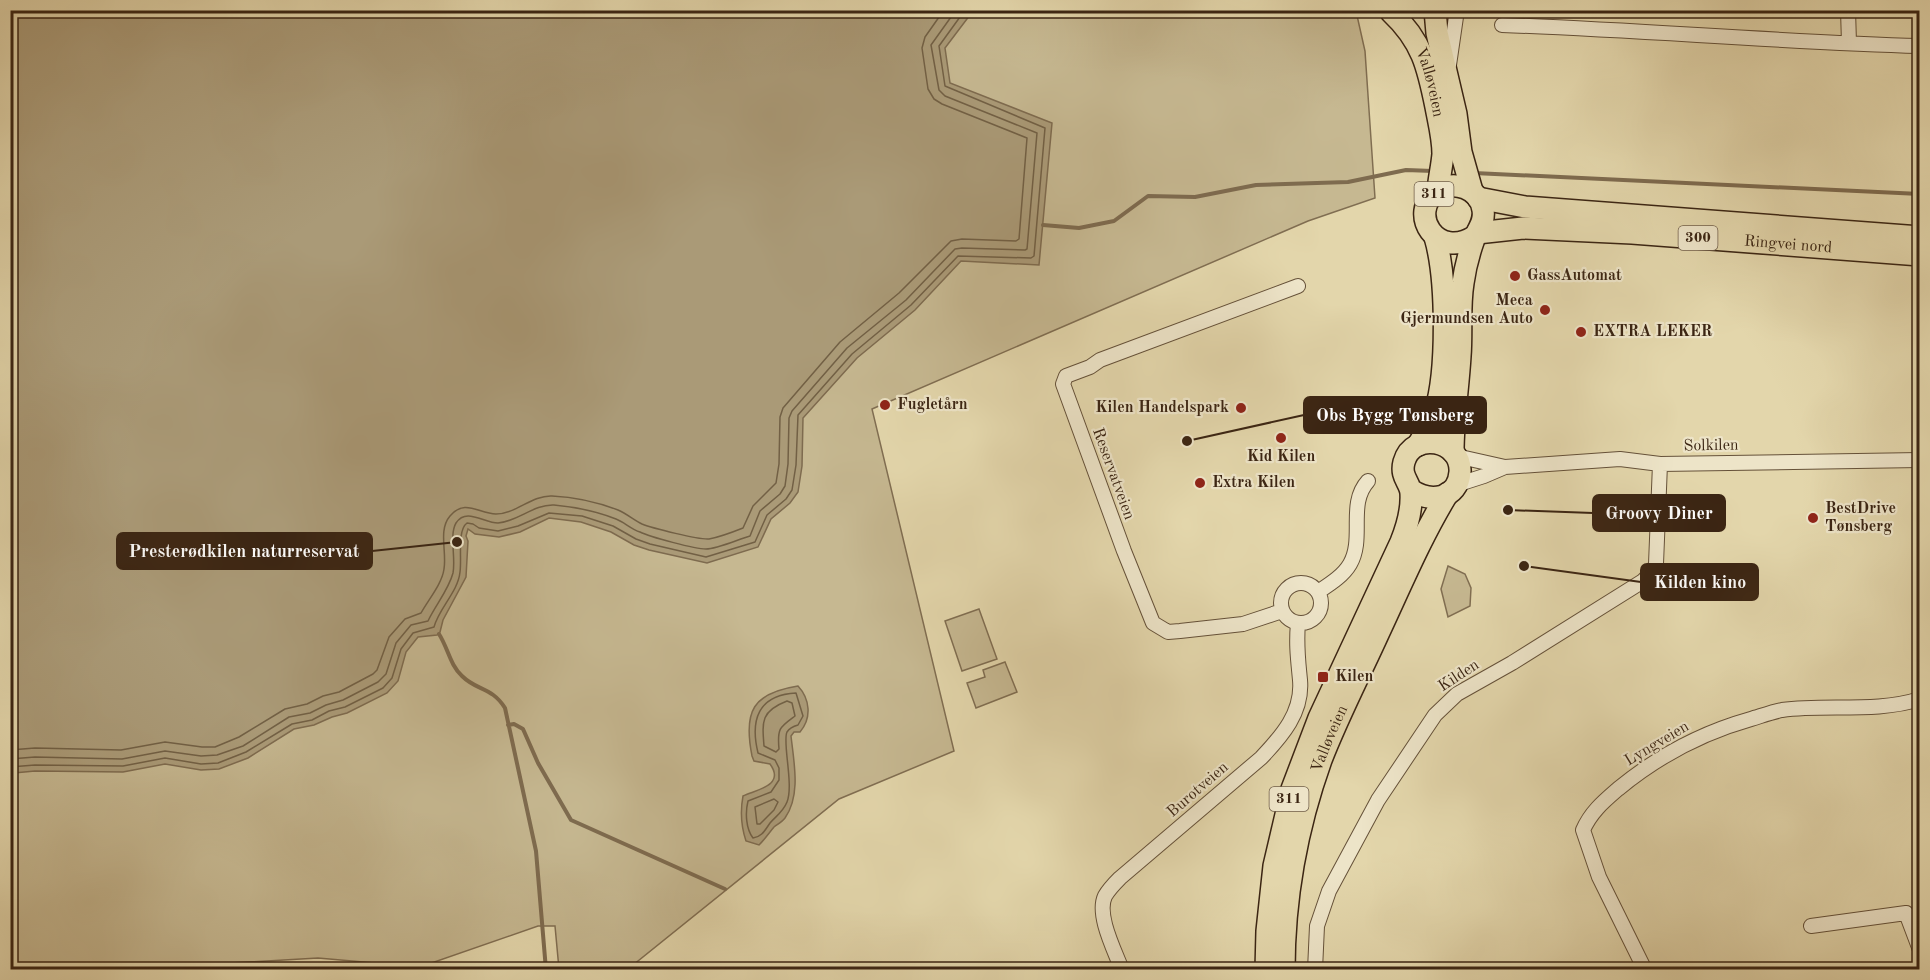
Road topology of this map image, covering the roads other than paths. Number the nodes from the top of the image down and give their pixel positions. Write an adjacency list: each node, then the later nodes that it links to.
1 (1425, 10): 5 (main road, 311)
2 (1435, 10): 9 (main road)
3 (1456, 10): 9 (street)
4 (1848, 10): 7 (street)
5 (1391, 11): 10 (main road, Valløveien / 311)
6 (1502, 26): 7 (street)
7 (1849, 43): 8 (street)
8 (1920, 46)
9 (1448, 76): 11 (main road)
10 (1440, 178): 11 (main road, 311); 13 (main road, Valløveien / 311)
11 (1471, 184): 12 (main road); 14 (main road, Ringvei nord / 300)
12 (1476, 235): 13 (main road); 15 (main road, Ringvei nord / 300); 18 (main road)
13 (1435, 237): 17 (main road, Valløveien / 311)
14 (1920, 237)
15 (1920, 255)
16 (1298, 286): 26 (street, Reservatveien)
17 (1418, 445): 18 (main road); 24 (main road, Valløveien / 311)
18 (1455, 454): 21 (street, Solkilen); 23 (main road)
19 (1920, 460): 20 (street, Solkilen)
20 (1660, 464): 21 (street, Solkilen); 34 (street, Kilden)
21 (1505, 467): 23 (street, Solkilen)
22 (1368, 481): 25 (street)
23 (1452, 489): 24 (main road); 33 (main road, Valløveien / 311)
24 (1411, 490): 32 (main road, Valløveien / 311)
25 (1318, 592): 26 (street); 27 (street)
26 (1282, 611): 27 (street)
27 (1298, 623): 31 (street, Burotveien)
28 (1920, 699): 35 (street, Lyngveien)
29 (1811, 927): 30 (street)
30 (1920, 950)
31 (1122, 969)
32 (1266, 969)
33 (1284, 969)
34 (1315, 969)
35 (1645, 969)

